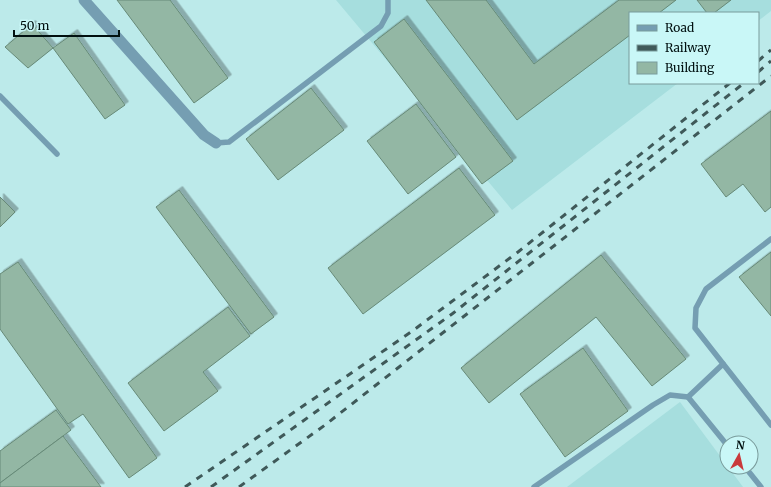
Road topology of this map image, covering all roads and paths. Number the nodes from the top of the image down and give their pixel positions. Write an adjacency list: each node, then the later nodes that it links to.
1 (84, 0): 4 (street)
2 (388, 0): 4 (lane)
3 (0, 96): 5 (lane)
4 (216, 143)
5 (57, 154)
6 (771, 239): 7 (lane)
7 (723, 364): 8 (lane); 9 (lane)
8 (688, 397): 10 (lane); 12 (lane)
9 (771, 424)
10 (719, 435)
11 (751, 475): 13 (lane)
12 (534, 487)
13 (761, 487)

